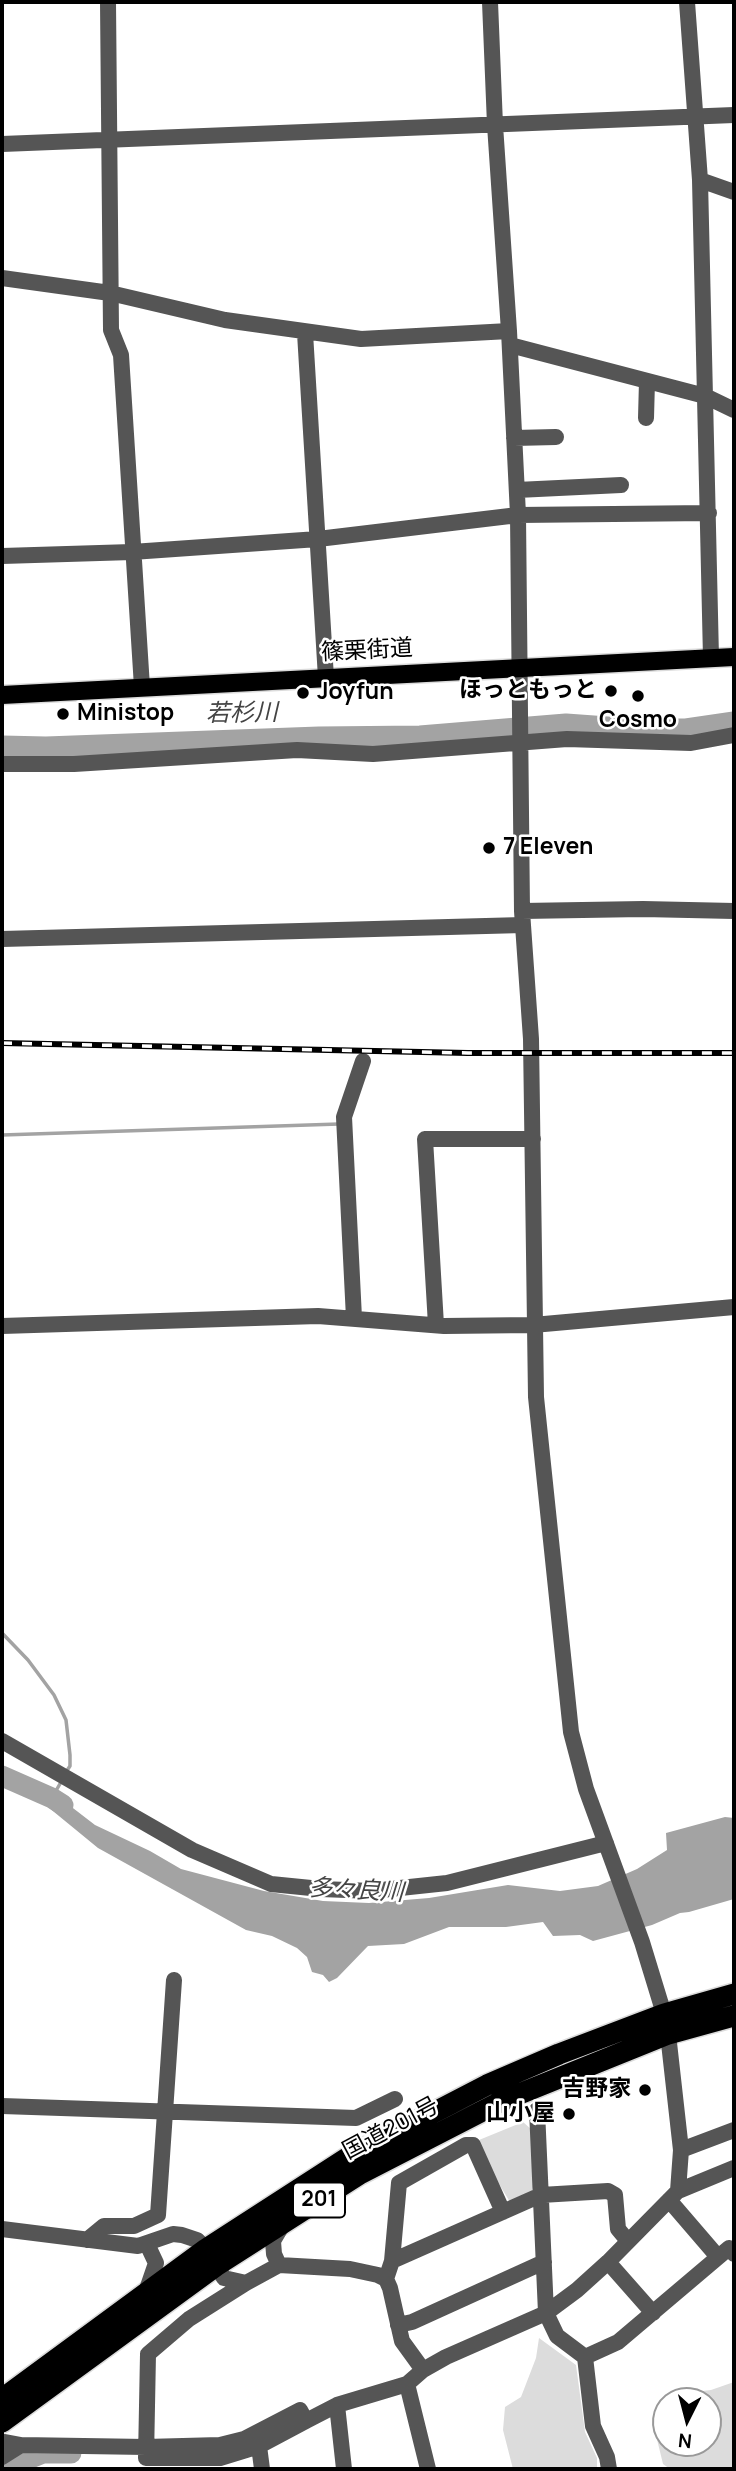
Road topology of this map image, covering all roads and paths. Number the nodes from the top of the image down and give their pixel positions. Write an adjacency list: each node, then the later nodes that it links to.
1 (108, 2): 7 (street)
2 (490, 2): 6 (street)
3 (687, 2): 5 (street)
4 (734, 115): 5 (street)
5 (696, 116): 6 (street); 9 (street)
6 (495, 125): 7 (street); 14 (street)
7 (109, 141): 8 (street); 12 (street)
8 (2, 144)
9 (700, 180): 10 (street); 16 (street)
10 (734, 192)
11 (2, 278): 12 (street)
12 (110, 293): 13 (street); 26 (street)
13 (305, 332): 14 (street); 25 (street)
14 (510, 338): 15 (street); 20 (street)
15 (647, 381): 16 (street); 18 (street)
16 (705, 396): 17 (street); 23 (street)
17 (734, 410)
18 (646, 418)
19 (556, 437): 20 (street)
20 (514, 438): 22 (street)
21 (621, 485): 22 (street)
22 (517, 490): 24 (street)
23 (709, 513): 24 (street); 29 (street)
24 (518, 515): 25 (street); 30 (street)
25 (318, 539): 26 (street); 31 (street)
26 (132, 552): 27 (street); 32 (street)
27 (2, 556)
28 (734, 657): 29 (main road, 篠栗街道)
29 (711, 658): 30 (main road, 篠栗街道)
30 (521, 667): 31 (main road, 篠栗街道); 35 (street)
31 (326, 678): 32 (main road, 篠栗街道)
32 (142, 687): 33 (main road, 篠栗街道)
33 (2, 695)
34 (734, 735): 35 (street)
35 (519, 744): 36 (street); 38 (street)
36 (2, 764)
37 (734, 911): 38 (street)
38 (522, 918): 39 (street); 41 (street)
39 (2, 939)
40 (363, 1061): 43 (street)
41 (533, 1139): 44 (street); 45 (street)
42 (734, 1307): 45 (street)
43 (354, 1318): 44 (street); 46 (street)
44 (436, 1325): 45 (street)
45 (533, 1325): 48 (street)
46 (2, 1326)
47 (2, 1741): 48 (street)
48 (608, 1848): 52 (street)
49 (174, 1980): 56 (street)
50 (734, 1994): 52 (highway, 国道201号 / 201)
51 (734, 2016): 52 (highway, 国道201号 / 201)
52 (666, 2024): 58 (street); 63 (highway, 国道201号 / 201); 69 (highway, 国道201号 / 201)
53 (395, 2099): 56 (street)
54 (2, 2106): 56 (street)
55 (537, 2110): 60 (street)
56 (165, 2112): 65 (street)
57 (734, 2130): 58 (street)
58 (681, 2150): 61 (street)
59 (734, 2168): 61 (street)
60 (541, 2195): 62 (street); 66 (street); 71 (street)
61 (673, 2196): 66 (street); 68 (street)
62 (503, 2212): 70 (street); 70 (street)
63 (285, 2221): 69 (highway, 国道201号 / 201); 73 (street)
64 (2, 2229): 65 (street)
65 (87, 2240): 67 (street)
66 (628, 2241): 72 (street)
67 (147, 2244): 69 (street); 76 (street)
68 (729, 2251): 78 (street)
69 (211, 2258): 75 (street); 76 (highway, 国道201号 / 201); 86 (highway, 国道201号 / 201)
70 (392, 2261): 74 (street)
71 (544, 2262): 77 (street); 79 (street)
72 (608, 2262): 77 (street); 78 (street)
73 (279, 2265): 74 (street); 75 (street)
74 (386, 2279): 79 (street)
75 (246, 2283): 88 (street)
76 (145, 2294): 83 (highway, 国道201号 / 201)
77 (546, 2313): 80 (street); 81 (street)
78 (653, 2313): 80 (street)
79 (398, 2325): 81 (street)
80 (585, 2357): 92 (street)
81 (423, 2370): 82 (street)
82 (407, 2384): 84 (street); 91 (street)
83 (2, 2399)
84 (337, 2405): 85 (street); 90 (street)
85 (306, 2421): 87 (street); 88 (street)
86 (7, 2442): 88 (street)
87 (259, 2446): 88 (street); 89 (street)
88 (146, 2447)
89 (262, 2469)
90 (344, 2469)
91 (428, 2469)
92 (609, 2469)

